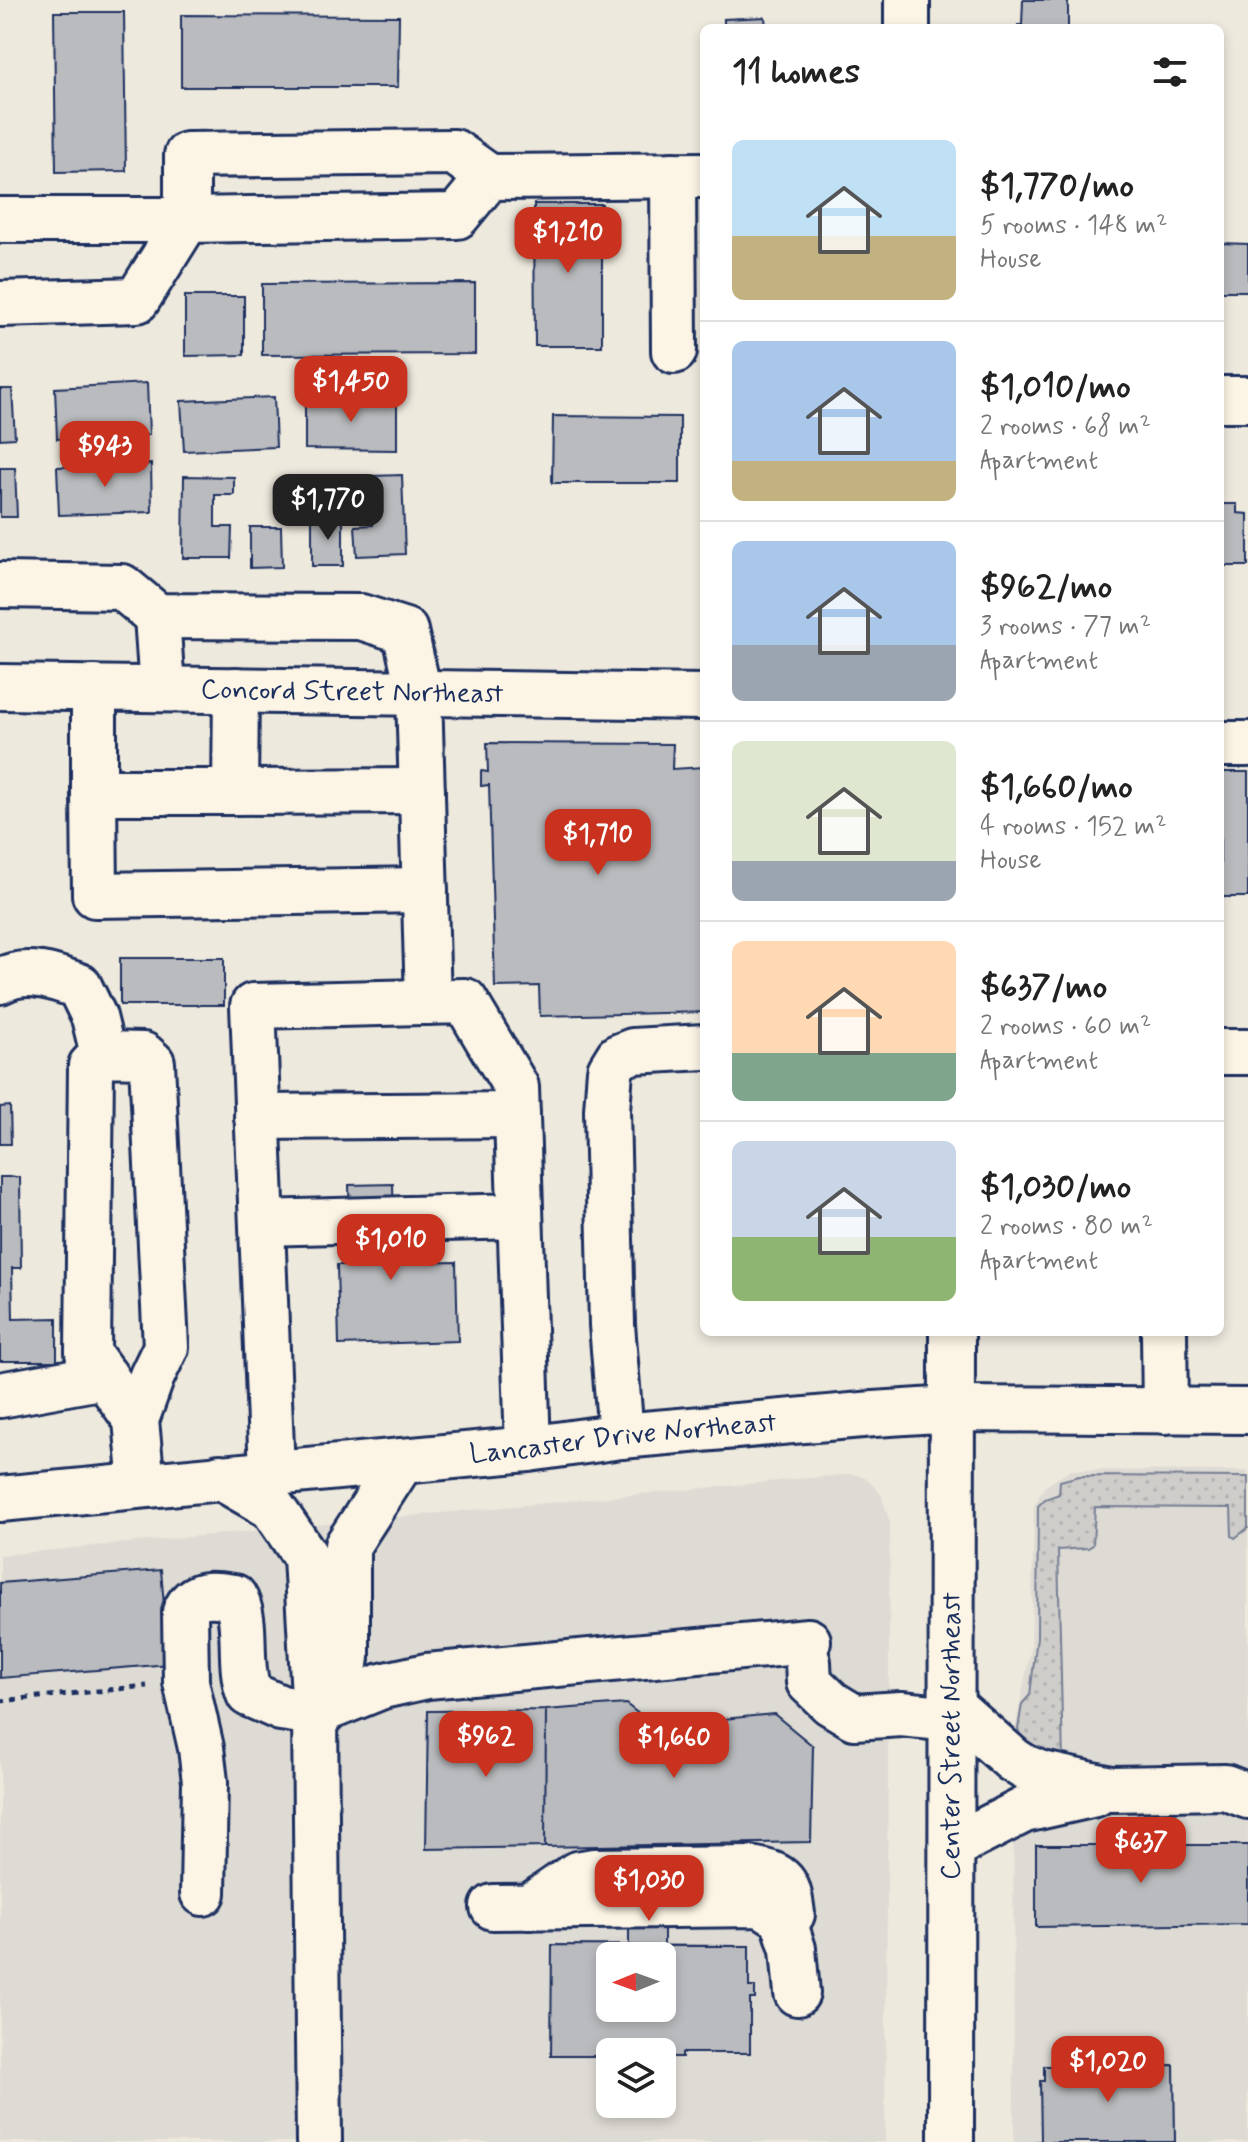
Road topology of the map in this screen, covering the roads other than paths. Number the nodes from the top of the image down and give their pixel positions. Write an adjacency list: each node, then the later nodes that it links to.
1 (907, 0): 2 (main road)
2 (907, 24)
3 (688, 175): 4 (main road); 8 (main road)
4 (489, 177): 6 (main road); 6 (main road)
5 (0, 220): 6 (main road)
6 (187, 220): 7 (main road)
7 (0, 304)
8 (674, 351)
9 (1224, 399): 10 (main road)
10 (1248, 399)
11 (0, 585): 12 (main road)
12 (157, 616): 15 (main road); 17 (main road)
13 (0, 687): 14 (main road, Concord Street Northeast)
14 (94, 688): 15 (main road, Concord Street Northeast); 22 (main road)
15 (162, 689): 16 (main road, Concord Street Northeast)
16 (236, 690): 17 (main road, Concord Street Northeast); 23 (main road)
17 (419, 693): 18 (main road, Concord Street Northeast); 21 (main road)
18 (700, 697)
19 (1224, 744): 20 (main road)
20 (1248, 744)
21 (422, 791): 23 (main road); 24 (main road)
22 (94, 792): 23 (main road); 24 (main road)
23 (235, 792)
24 (425, 890): 26 (main road)
25 (0, 981): 30 (main road)
26 (428, 1002): 31 (main road); 32 (main road)
27 (700, 1047): 43 (main road)
28 (1224, 1052): 29 (main road)
29 (1248, 1052)
30 (103, 1054): 37 (main road); 42 (main road)
31 (517, 1115): 32 (main road); 33 (main road)
32 (257, 1117): 34 (main road)
33 (520, 1216): 34 (main road); 44 (main road)
34 (262, 1223): 46 (main road)
35 (952, 1336): 39 (main road, Center Street Northeast)
36 (1164, 1336): 40 (main road)
37 (105, 1376): 38 (main road); 42 (main road)
38 (0, 1395)
39 (952, 1409): 40 (main road, Lancaster Drive Northeast); 43 (main road, Lancaster Drive Northeast); 51 (main road, Center Street Northeast)
40 (1165, 1411): 41 (main road, Lancaster Drive Northeast)
41 (1248, 1411)
42 (136, 1420): 48 (main road)
43 (621, 1436): 44 (main road, Lancaster Drive Northeast)
44 (528, 1449): 45 (main road, Lancaster Drive Northeast)
45 (402, 1461): 46 (main road, Lancaster Drive Northeast); 50 (main road)
46 (272, 1472): 47 (main road, Lancaster Drive Northeast)
47 (220, 1477): 48 (main road, Lancaster Drive Northeast); 50 (main road)
48 (142, 1485): 49 (main road, Lancaster Drive Northeast)
49 (0, 1499)
50 (315, 1713): 51 (main road); 55 (main road); 57 (main road)
51 (953, 1713): 52 (main road); 54 (main road, Center Street Northeast)
52 (1111, 1789): 53 (main road); 54 (main road)
53 (1236, 1792)
54 (952, 1847): 58 (main road, Center Street Northeast)
55 (203, 1893)
56 (797, 1993): 56 (main road)
57 (319, 2142)
58 (951, 2142)

